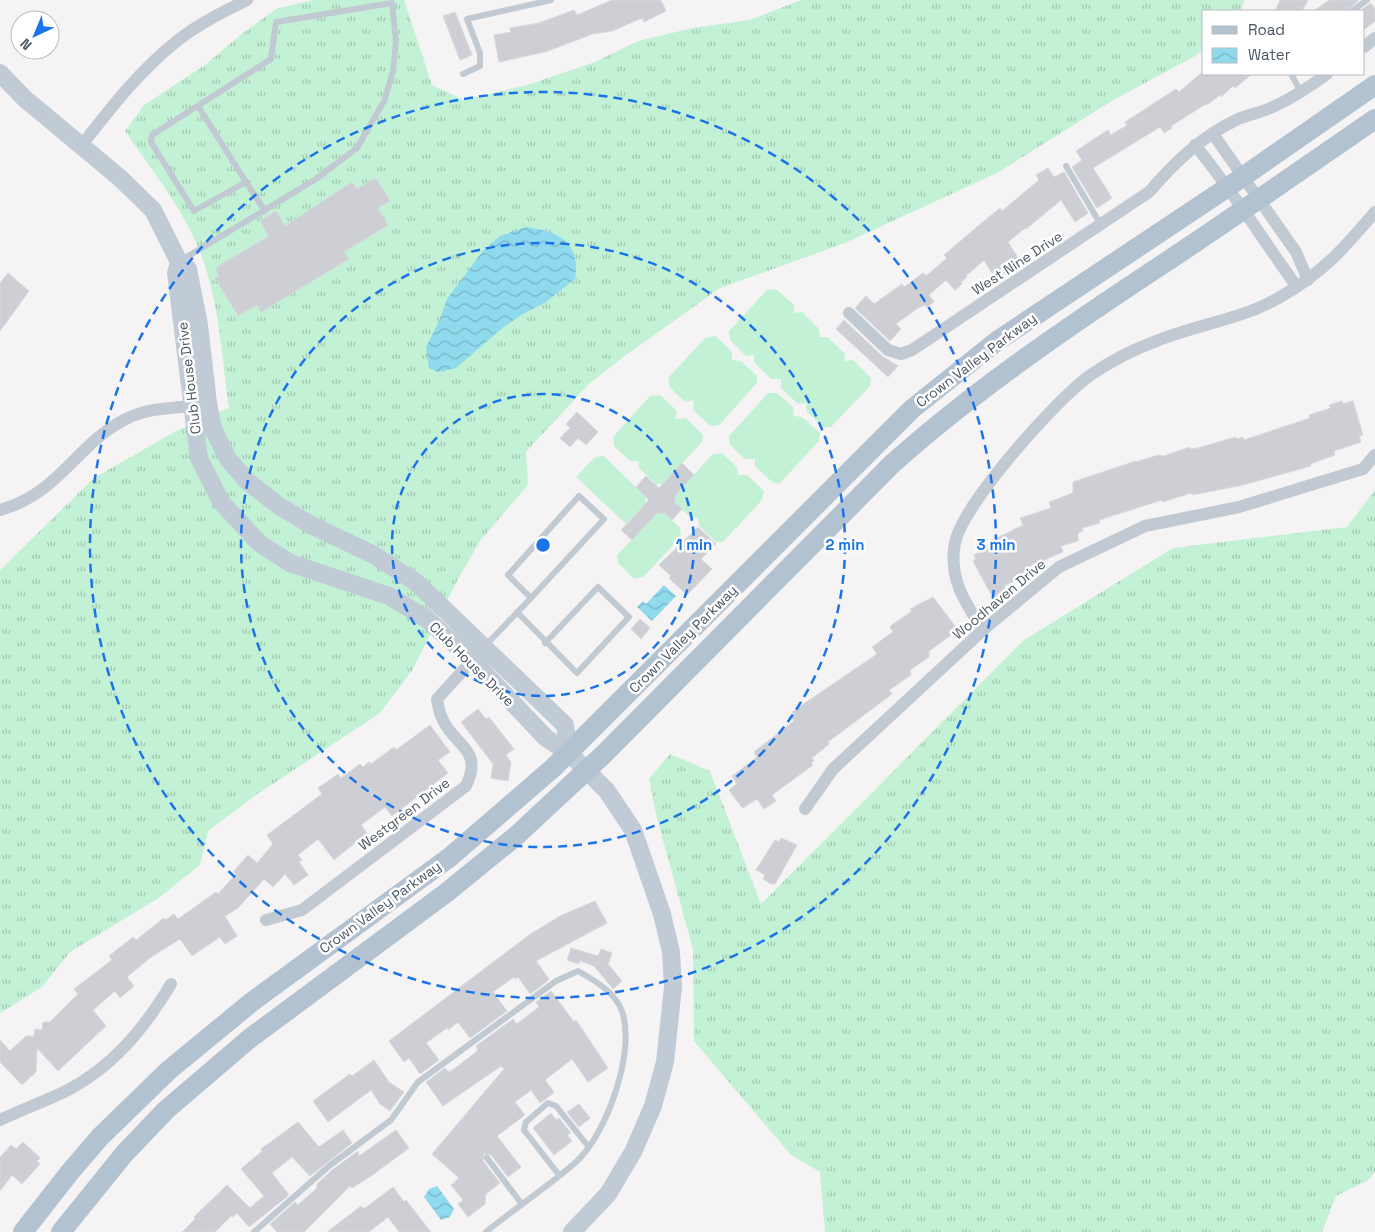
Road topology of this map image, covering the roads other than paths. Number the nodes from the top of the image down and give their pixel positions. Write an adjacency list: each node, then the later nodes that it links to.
1 (247, 0): 18 (street)
2 (551, 0): 9 (lane)
3 (1367, 0): 5 (lane)
4 (392, 2): 14 (lane); 23 (lane)
5 (1353, 10)
6 (1375, 38): 7 (street)
7 (1365, 46)
8 (0, 73): 18 (street, Club House Drive)
9 (463, 74)
10 (1292, 75): 13 (lane)
11 (1326, 75): 13 (street, West Nine Drive)
12 (1375, 85): 21 (main road, Crown Valley Parkway)
13 (1302, 93): 16 (street, West Nine Drive)
14 (198, 106): 20 (lane); 20 (lane)
15 (1375, 119): 22 (main road, Crown Valley Parkway)
16 (1213, 134): 17 (street, West Nine Drive); 21 (street)
17 (1195, 145): 21 (street); 26 (street, West Nine Drive)
18 (81, 146): 27 (street, Club House Drive)
19 (1066, 166): 26 (lane)
20 (246, 182): 23 (lane)
21 (1236, 182): 22 (street); 24 (street); 39 (main road, Crown Valley Parkway)
22 (1259, 199): 24 (main road, Crown Valley Parkway); 28 (street)
23 (265, 211): 27 (lane)
24 (1242, 211): 28 (street); 40 (main road, Crown Valley Parkway)
25 (1375, 212): 28 (street)
26 (1102, 225): 29 (street, West Nine Drive)
27 (179, 262): 30 (street, Club House Drive)
28 (1302, 284): 35 (street)
29 (849, 313)
30 (200, 404): 32 (street); 37 (street, Club House Drive); 38 (street, Club House Drive)
31 (1375, 455): 35 (street, Woodhaven Drive)
32 (0, 510)
33 (531, 598): 33 (lane); 34 (lane)
34 (517, 612): 36 (lane); 37 (lane)
35 (983, 630): 41 (street, Woodhaven Drive)
36 (546, 642): 36 (lane)
37 (485, 646): 38 (street, Westgreen Drive); 39 (street, Club House Drive)
38 (472, 660): 39 (street, Club House Drive); 42 (street, Westgreen Drive)
39 (569, 752): 40 (street, Club House Drive); 50 (main road, Crown Valley Parkway)
40 (587, 770): 51 (main road, Crown Valley Parkway); 54 (street, Club House Drive)
41 (805, 809)
42 (266, 920)
43 (172, 984): 44 (street)
44 (0, 1120)
45 (588, 1146): 47 (lane); 47 (lane); 52 (lane)
46 (487, 1158): 48 (lane)
47 (559, 1175): 48 (lane)
48 (521, 1203): 49 (lane)
49 (495, 1229): 53 (lane)
50 (23, 1232)
51 (62, 1232)
52 (254, 1232)
53 (486, 1232)
54 (572, 1232)

